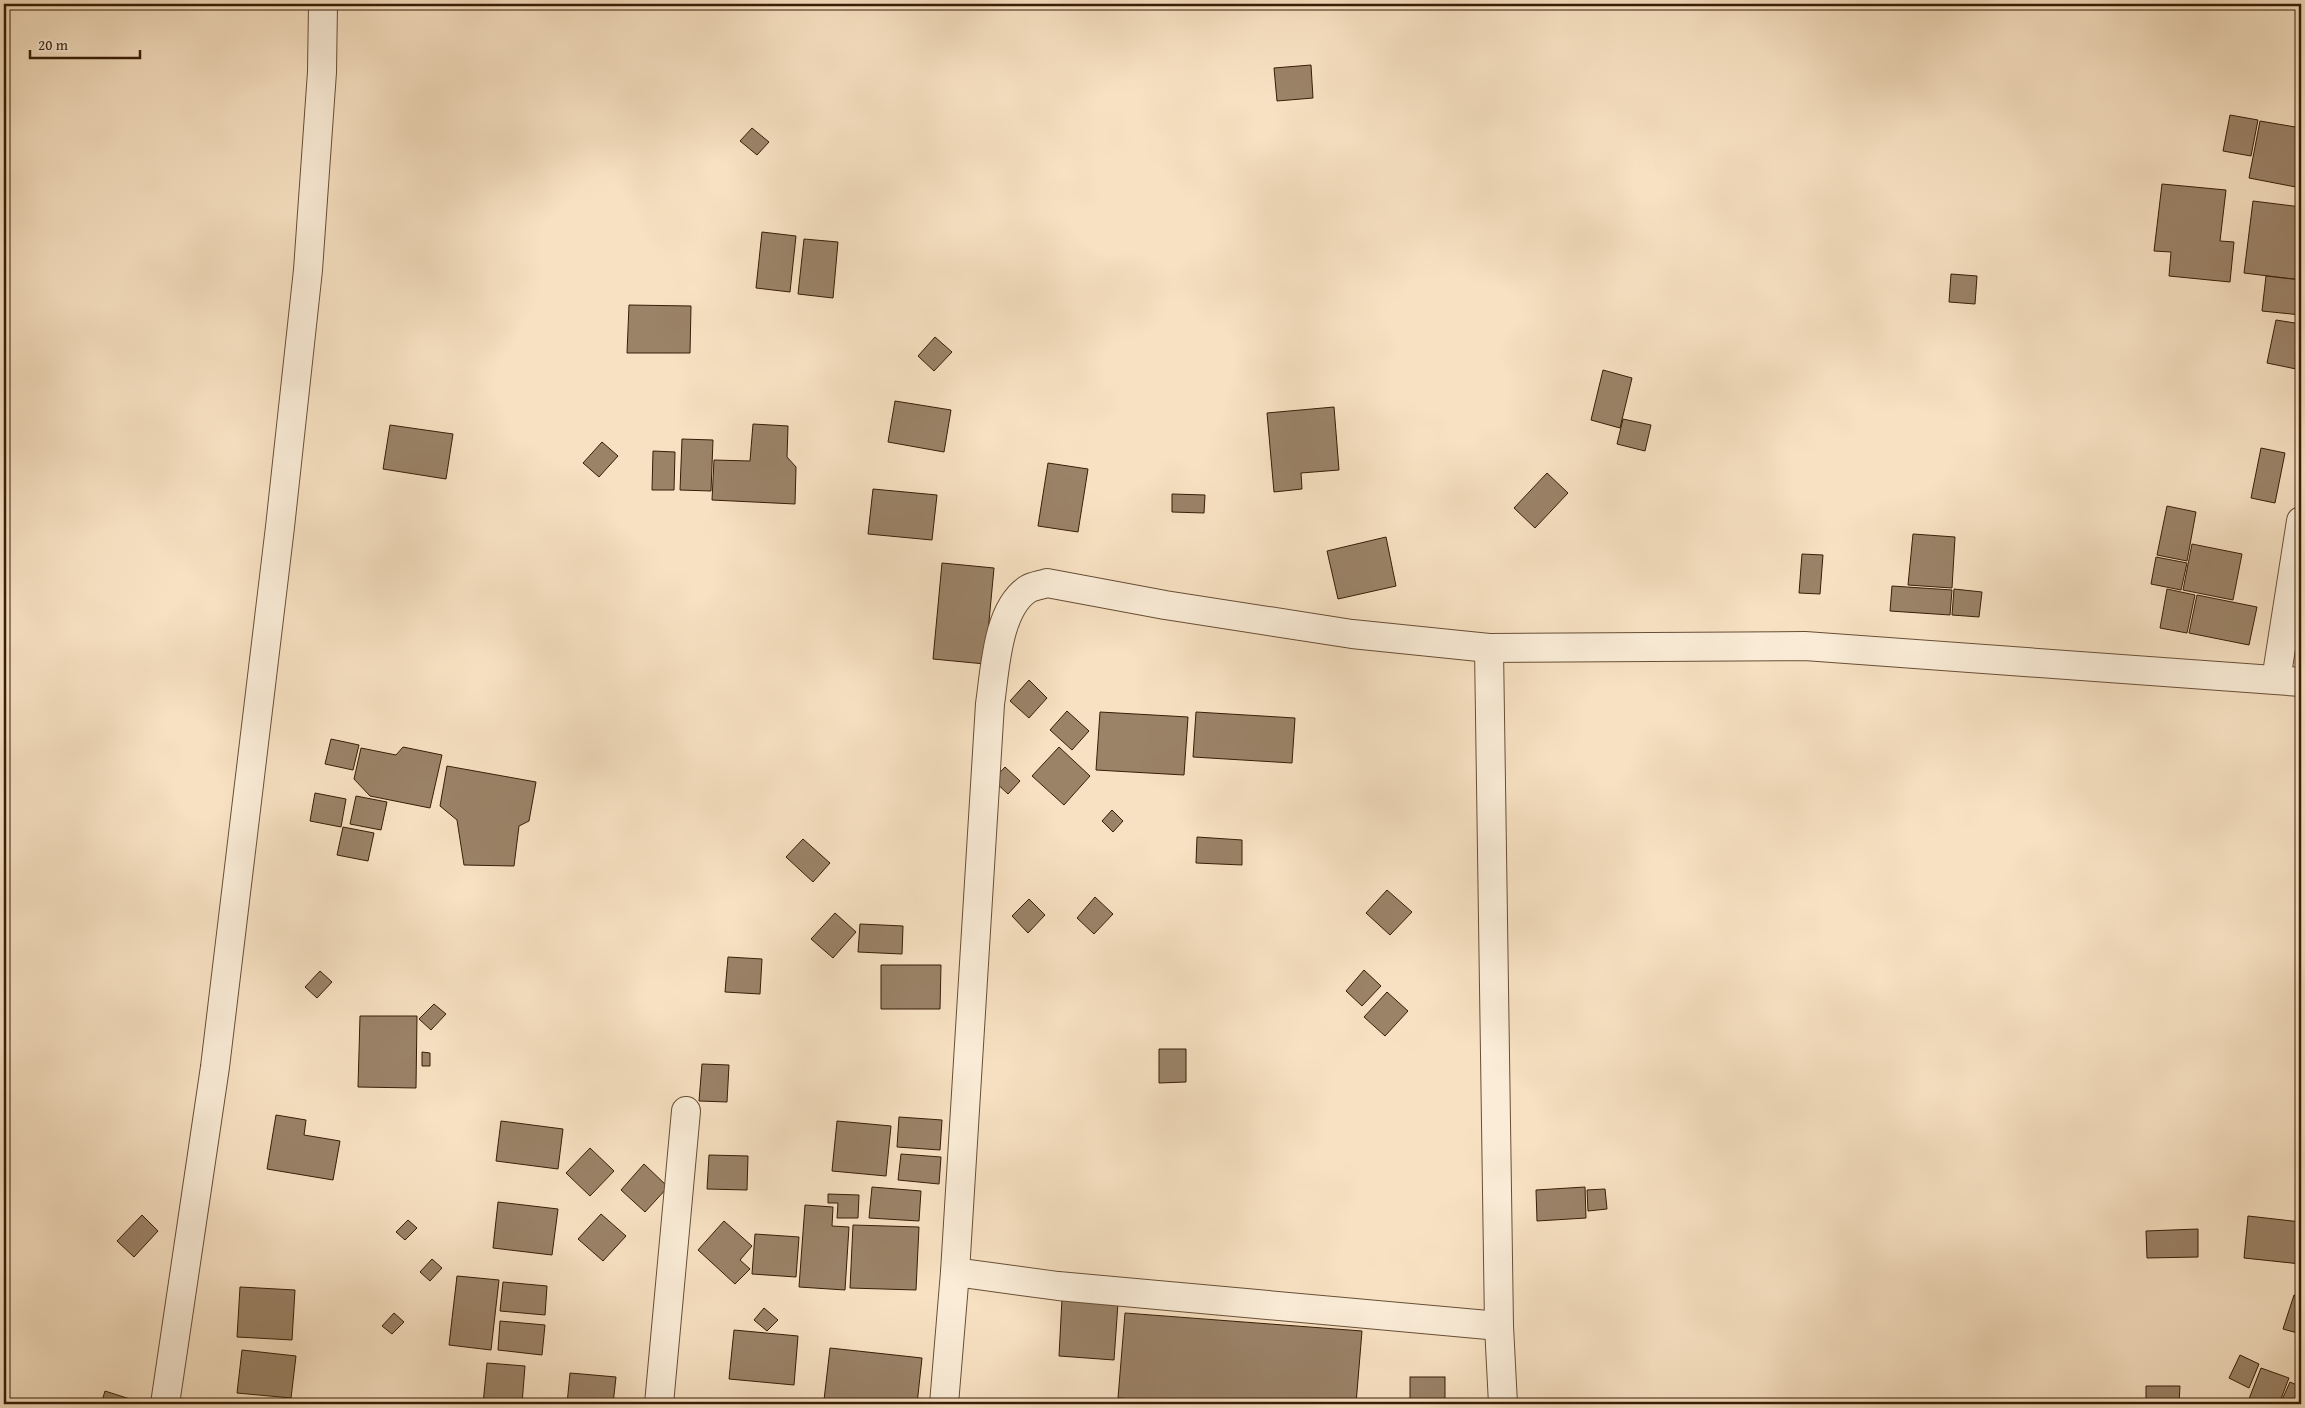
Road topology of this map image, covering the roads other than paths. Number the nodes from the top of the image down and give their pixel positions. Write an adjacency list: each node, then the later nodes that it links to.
1 (323, 4): 8 (street)
2 (2300, 535): 4 (street)
3 (1489, 648): 4 (street); 6 (street); 7 (street)
4 (2289, 681)
5 (686, 1111): 9 (street)
6 (955, 1272): 7 (street); 10 (street)
7 (1499, 1326): 11 (street)
8 (165, 1404)
9 (659, 1404)
10 (944, 1404)
11 (1503, 1404)

